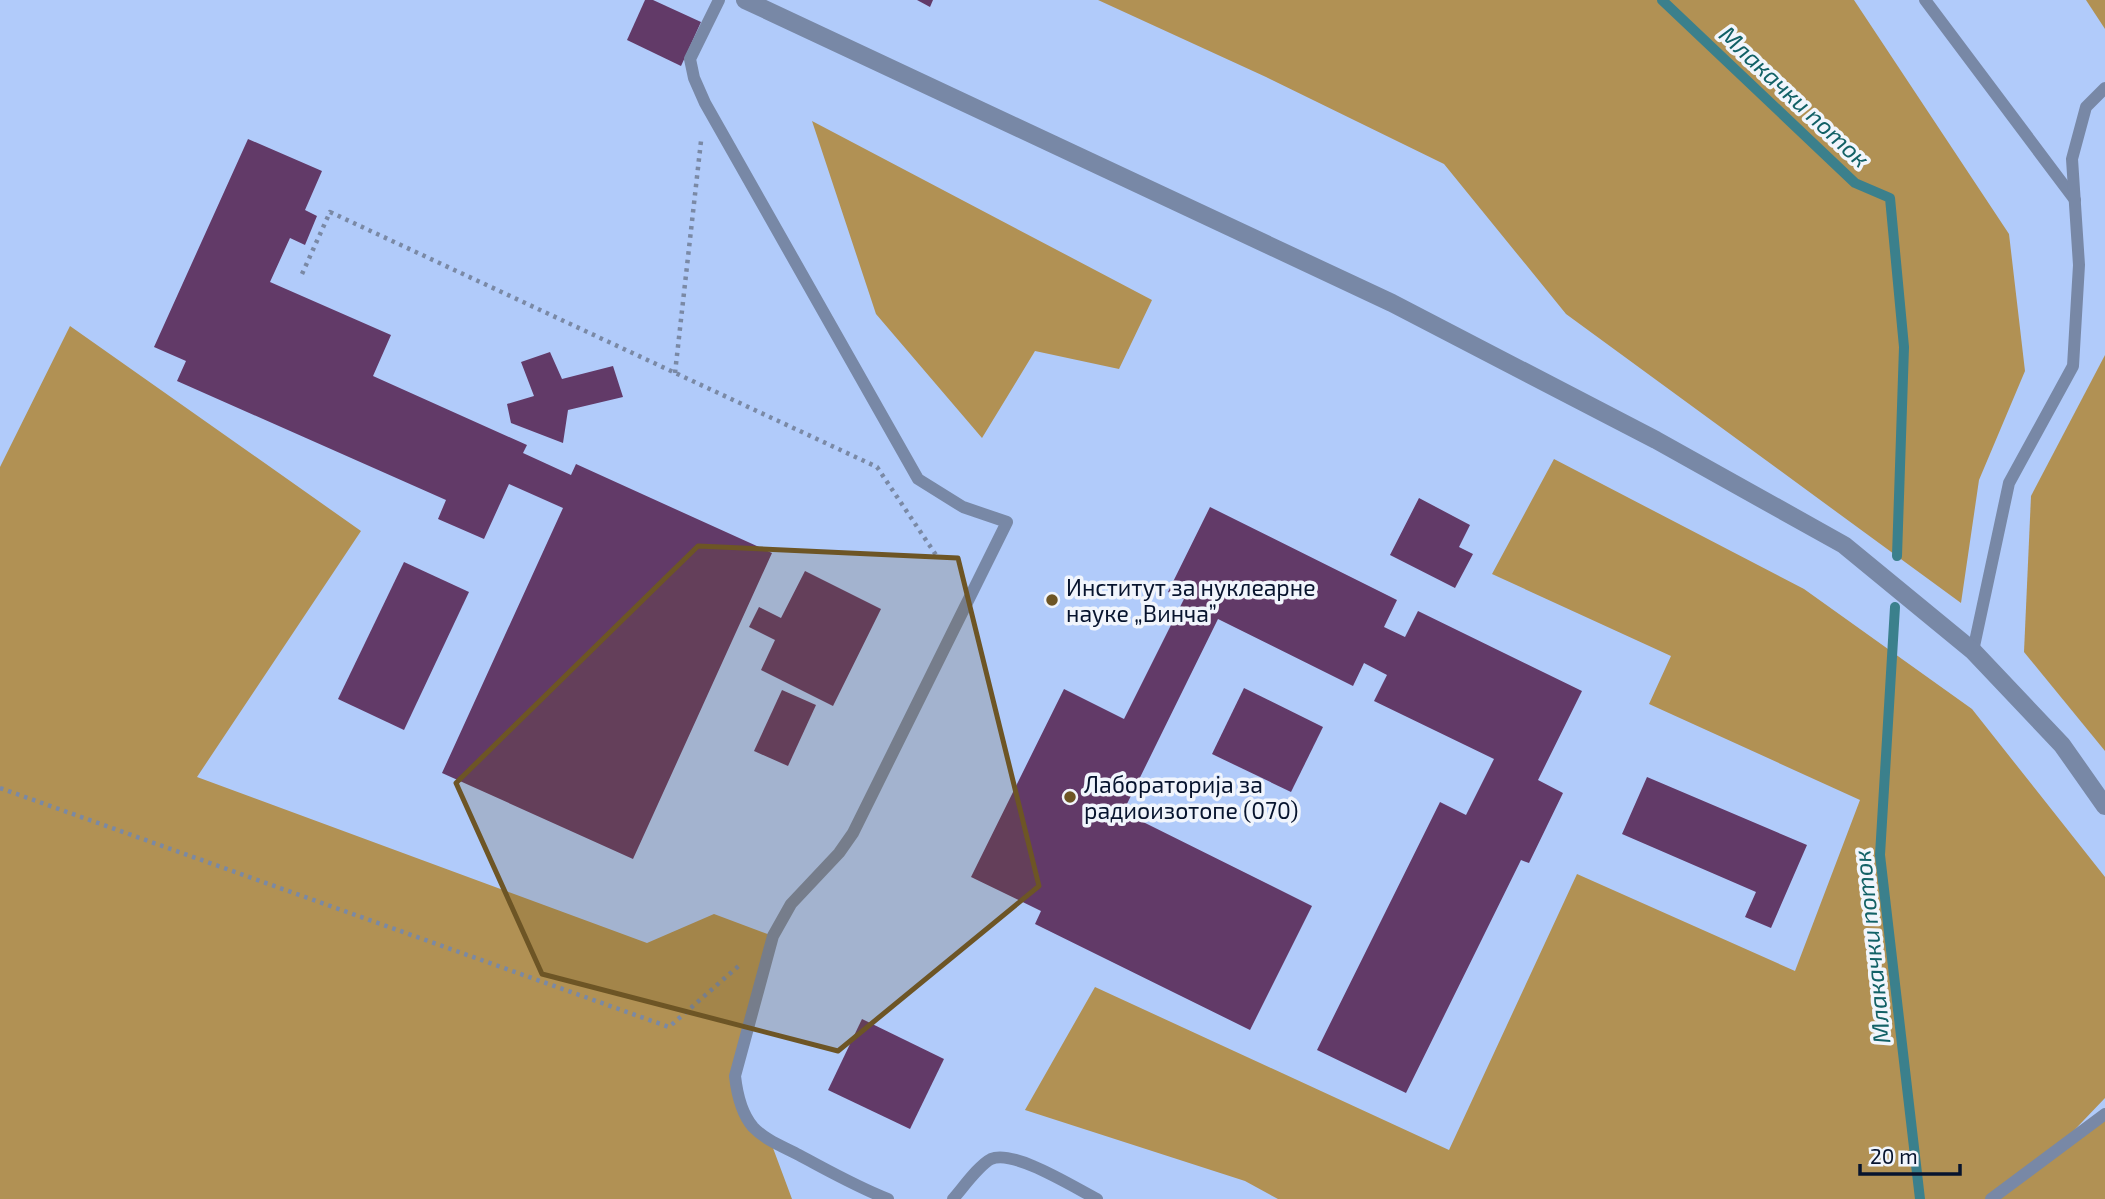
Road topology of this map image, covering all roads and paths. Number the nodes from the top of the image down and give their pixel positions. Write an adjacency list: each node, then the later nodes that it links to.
1 (719, 0): 5 (lane)
2 (746, 0): 10 (street)
3 (1925, 0): 6 (lane)
4 (2105, 88): 6 (lane)
5 (705, 103): 8 (path); 13 (lane)
6 (2075, 201): 10 (lane)
7 (302, 274): 8 (path)
8 (675, 373): 9 (path)
9 (938, 558)
10 (1973, 651): 12 (street)
11 (0, 788): 13 (path)
12 (2105, 806)
13 (773, 936): 15 (lane)
14 (2105, 1114): 18 (lane)
15 (888, 1199)
16 (953, 1199): 17 (lane)
17 (1097, 1199)
18 (1991, 1199)

